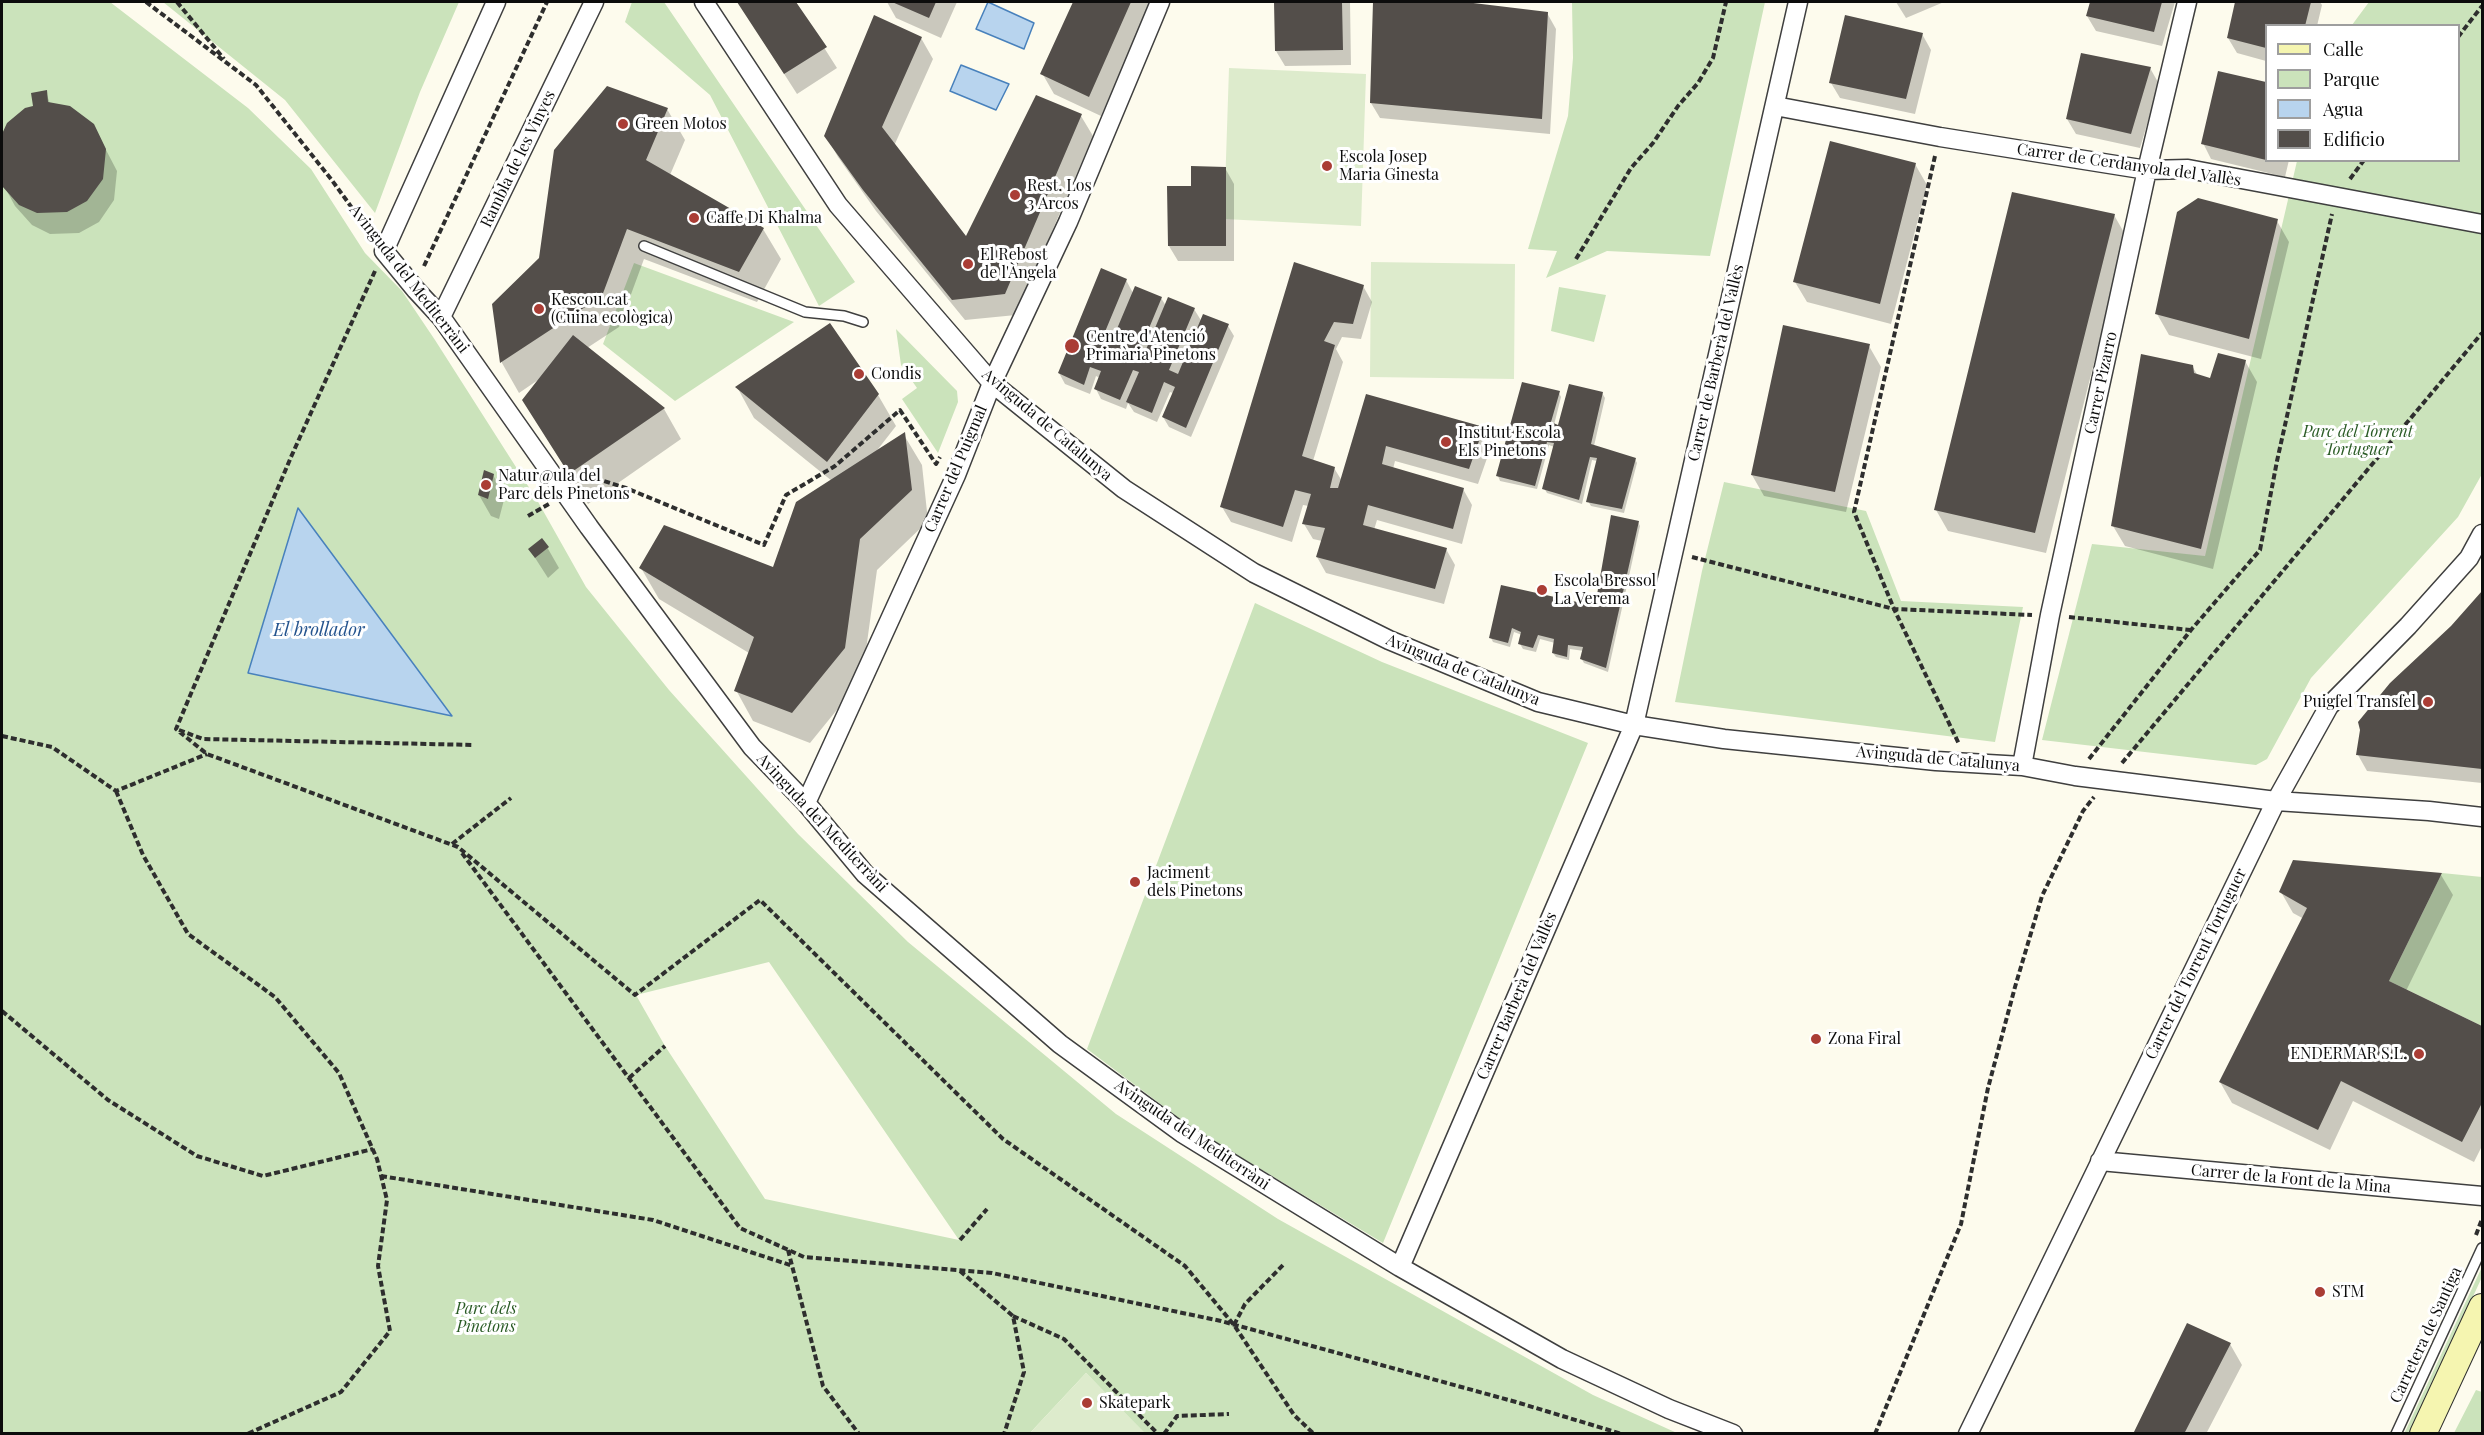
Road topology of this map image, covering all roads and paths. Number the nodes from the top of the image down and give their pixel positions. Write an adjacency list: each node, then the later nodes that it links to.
1 (146, 2): 13 (path, Avinguda del Mediterràni)
2 (177, 2): 13 (path)
3 (496, 2): 20 (street)
4 (547, 2): 22 (path)
5 (594, 2): 23 (street, Rambla de les Vinyes)
6 (704, 2): 26 (street, Avinguda de Catalunya)
7 (1160, 2): 26 (street, Carrer del Puigmal)
8 (1726, 2): 21 (path)
9 (1798, 2): 14 (street, Carrer de Barberà del Vallès)
10 (2187, 2): 16 (street, Carrer Pizarro)
11 (2482, 6): 12 (path)
12 (2460, 34)
13 (230, 66): 20 (path, Avinguda del Mediterràni)
14 (1775, 106): 15 (street, Carrer de Cerdanyola del Vallès); 32 (street, Carrer de Barberà del Vallès)
15 (1940, 137): 16 (street, Carrer de Cerdanyola del Vallès); 33 (path)
16 (2147, 170): 17 (street, Carrer de Cerdanyola del Vallès); 34 (street, Carrer Pizarro)
17 (2336, 198): 18 (street, Carrer de Cerdanyola del Vallès); 35 (path)
18 (2482, 224)
19 (644, 246): 24 (lane)
20 (384, 251): 23 (street, Avinguda del Mediterràni); 37 (path)
21 (1576, 259)
22 (424, 266)
23 (441, 316): 48 (street, Avinguda del Mediterràni)
24 (863, 322)
25 (2482, 333): 44 (path)
26 (992, 383): 36 (street, Avinguda de Catalunya); 48 (street, Carrer del Puigmal)
27 (941, 455): 28 (path)
28 (574, 486)
29 (549, 504): 30 (path)
30 (528, 516)
31 (2482, 534): 47 (street, Carrer del Torrent Tortuguer)
32 (1673, 552): 33 (path); 36 (street, Carrer de Barberà del Vallès)
33 (1894, 609): 34 (path); 41 (path)
34 (2050, 615): 35 (path); 42 (street, Carrer Pizarro)
35 (2191, 630): 43 (path)
36 (1634, 725): 41 (street, Avinguda de Catalunya); 65 (street, Carrer Barberà del Vallès)
37 (176, 729): 39 (path); 40 (path)
38 (2, 736): 45 (path)
39 (474, 745)
40 (207, 754): 45 (path); 50 (path)
41 (1968, 763): 42 (street, Avinguda de Catalunya)
42 (2022, 766): 43 (street, Avinguda de Catalunya)
43 (2075, 776): 44 (street, Avinguda de Catalunya)
44 (2109, 779): 47 (street, Avinguda de Catalunya); 79 (path)
45 (116, 791): 55 (path)
46 (511, 798): 50 (path)
47 (2276, 801): 49 (street, Avinguda de Catalunya); 56 (street, Carrer del Torrent Tortuguer)
48 (806, 803): 65 (street, Avinguda del Mediterràni)
49 (2482, 817)
50 (451, 844): 51 (path)
51 (458, 847): 54 (path); 69 (path)
52 (2, 1011): 55 (path)
53 (665, 1046): 54 (path)
54 (629, 1078): 62 (path)
55 (372, 1149): 57 (path)
56 (2100, 1161): 58 (street, Carrer de la Font de la Mina); 80 (street, Carrer del Torrent Tortuguer)
57 (381, 1176): 64 (path); 71 (path)
58 (2482, 1196)
59 (987, 1209): 60 (path)
60 (960, 1240)
61 (2482, 1248): 81 (lane, Carretera de Santiga)
62 (788, 1249): 64 (path); 66 (path)
63 (1285, 1263): 69 (path)
64 (793, 1266): 72 (path)
65 (1400, 1267): 78 (street, Avinguda del Mediterràni)
66 (960, 1270): 68 (path); 69 (path)
67 (2482, 1307): 82 (main road)
68 (1013, 1316): 73 (path); 74 (path)
69 (1234, 1325): 76 (path); 77 (path)
70 (1229, 1414): 75 (path)
71 (247, 1434)
72 (859, 1434)
73 (1004, 1434)
74 (1158, 1434)
75 (1164, 1434)
76 (1314, 1434)
77 (1622, 1434)
78 (1733, 1434)
79 (1875, 1434)
80 (1968, 1434)
81 (2397, 1434)
82 (2423, 1434)

